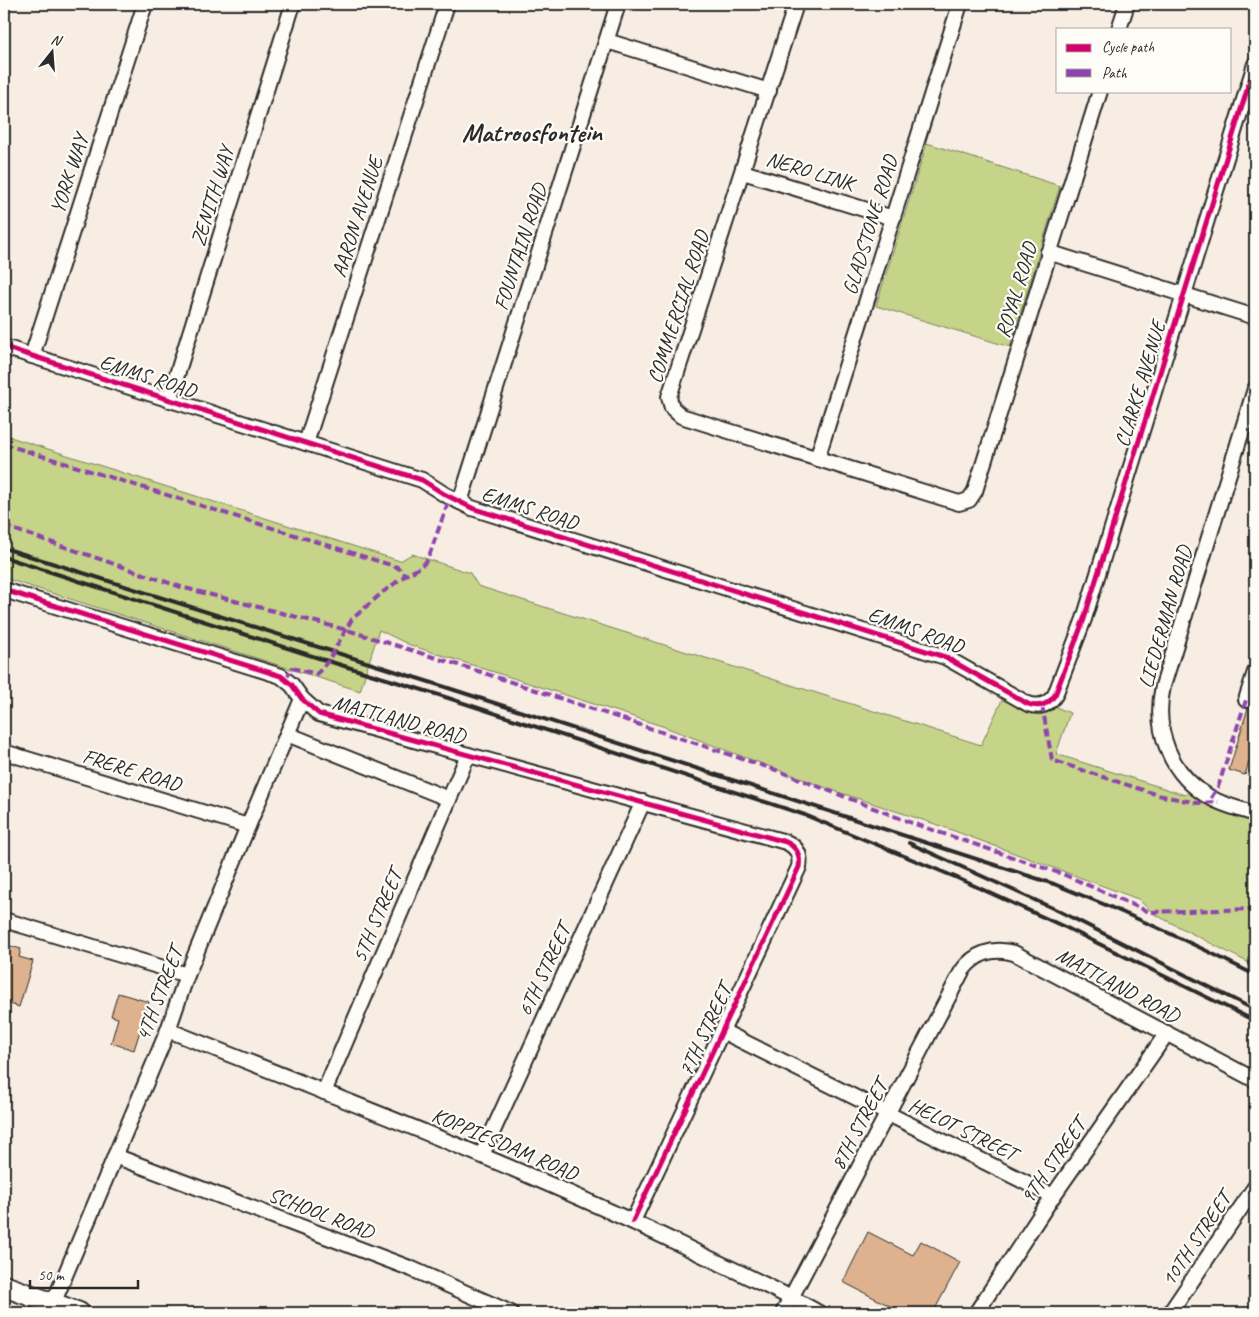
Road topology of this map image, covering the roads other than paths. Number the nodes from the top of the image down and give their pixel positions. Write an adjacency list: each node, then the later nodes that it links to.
1 (144, 4): 19 (street, YORK WAY)
2 (293, 4): 21 (street, ZENITH WAY)
3 (447, 4): 22 (street, AARON AVENUE)
4 (618, 4): 9 (street, FOUNTAIN ROAD)
5 (796, 4): 11 (street, COMMERCIAL ROAD)
6 (960, 4): 14 (street, GLADSTONE ROAD)
7 (1127, 4): 8 (street)
8 (1119, 28)
9 (606, 41): 11 (street); 25 (street, FOUNTAIN ROAD)
10 (1255, 64): 16 (street, CLARKE AVENUE)
11 (769, 91): 13 (street, COMMERCIAL ROAD)
12 (1100, 92): 15 (street, ROYAL ROAD)
13 (743, 172): 14 (street, NERO LINK); 23 (street, COMMERCIAL ROAD)
14 (893, 218): 23 (street, GLADSTONE ROAD)
15 (1048, 252): 16 (street); 24 (street, ROYAL ROAD)
16 (1184, 295): 17 (street); 30 (street, CLARKE AVENUE)
17 (1255, 317)
18 (4, 348): 19 (street, EMMS ROAD)
19 (32, 356): 21 (street, EMMS ROAD)
20 (1255, 389): 36 (street, LIEDERMAN ROAD)
21 (169, 400): 22 (street, EMMS ROAD)
22 (306, 443): 25 (street, EMMS ROAD)
23 (817, 459): 24 (street, COMMERCIAL ROAD)
24 (969, 500)
25 (460, 502): 30 (street, EMMS ROAD)
26 (4, 590): 28 (street, MAITLAND ROAD)
27 (1255, 672): 29 (street)
28 (302, 699): 31 (street, 4TH STREET); 33 (street, MAITLAND ROAD)
29 (1246, 700)
30 (1042, 705)
31 (287, 734): 34 (street); 37 (street, 4TH STREET)
32 (4, 752): 37 (street, FRERE ROAD)
33 (468, 755): 34 (street, 5TH STREET); 35 (street, MAITLAND ROAD)
34 (449, 800): 46 (street, 5TH STREET)
35 (643, 802): 38 (street, MAITLAND ROAD); 48 (street, 6TH STREET)
36 (1255, 814)
37 (248, 826): 41 (street, 4TH STREET)
38 (798, 852): 43 (street, 7TH STREET)
39 (4, 920): 41 (street)
40 (962, 971): 44 (street, MAITLAND ROAD); 47 (street, 8TH STREET)
41 (188, 975): 42 (street, 4TH STREET)
42 (168, 1030): 46 (street, KOPPIESDAM ROAD); 49 (street, 4TH STREET)
43 (722, 1031): 47 (street, HELOT STREET); 52 (street, 7TH STREET)
44 (1167, 1033): 45 (street, MAITLAND ROAD); 51 (street, 9TH STREET)
45 (1255, 1080)
46 (324, 1092): 48 (street, KOPPIESDAM ROAD)
47 (887, 1114): 51 (street, HELOT STREET); 54 (street, 8TH STREET)
48 (482, 1155): 52 (street, KOPPIESDAM ROAD)
49 (115, 1156): 55 (street, 4TH STREET); 58 (street, SCHOOL ROAD)
50 (1255, 1186): 61 (street, 10TH STREET)
51 (1053, 1196): 56 (street, 9TH STREET)
52 (634, 1221): 54 (street, KOPPIESDAM ROAD)
53 (4, 1286): 55 (street)
54 (791, 1298): 59 (street, 8TH STREET); 60 (street, KOPPIESDAM ROAD)
55 (53, 1304): 57 (street)
56 (978, 1312)
57 (79, 1313)
58 (511, 1313)
59 (783, 1313)
60 (818, 1313)
61 (1170, 1313)

